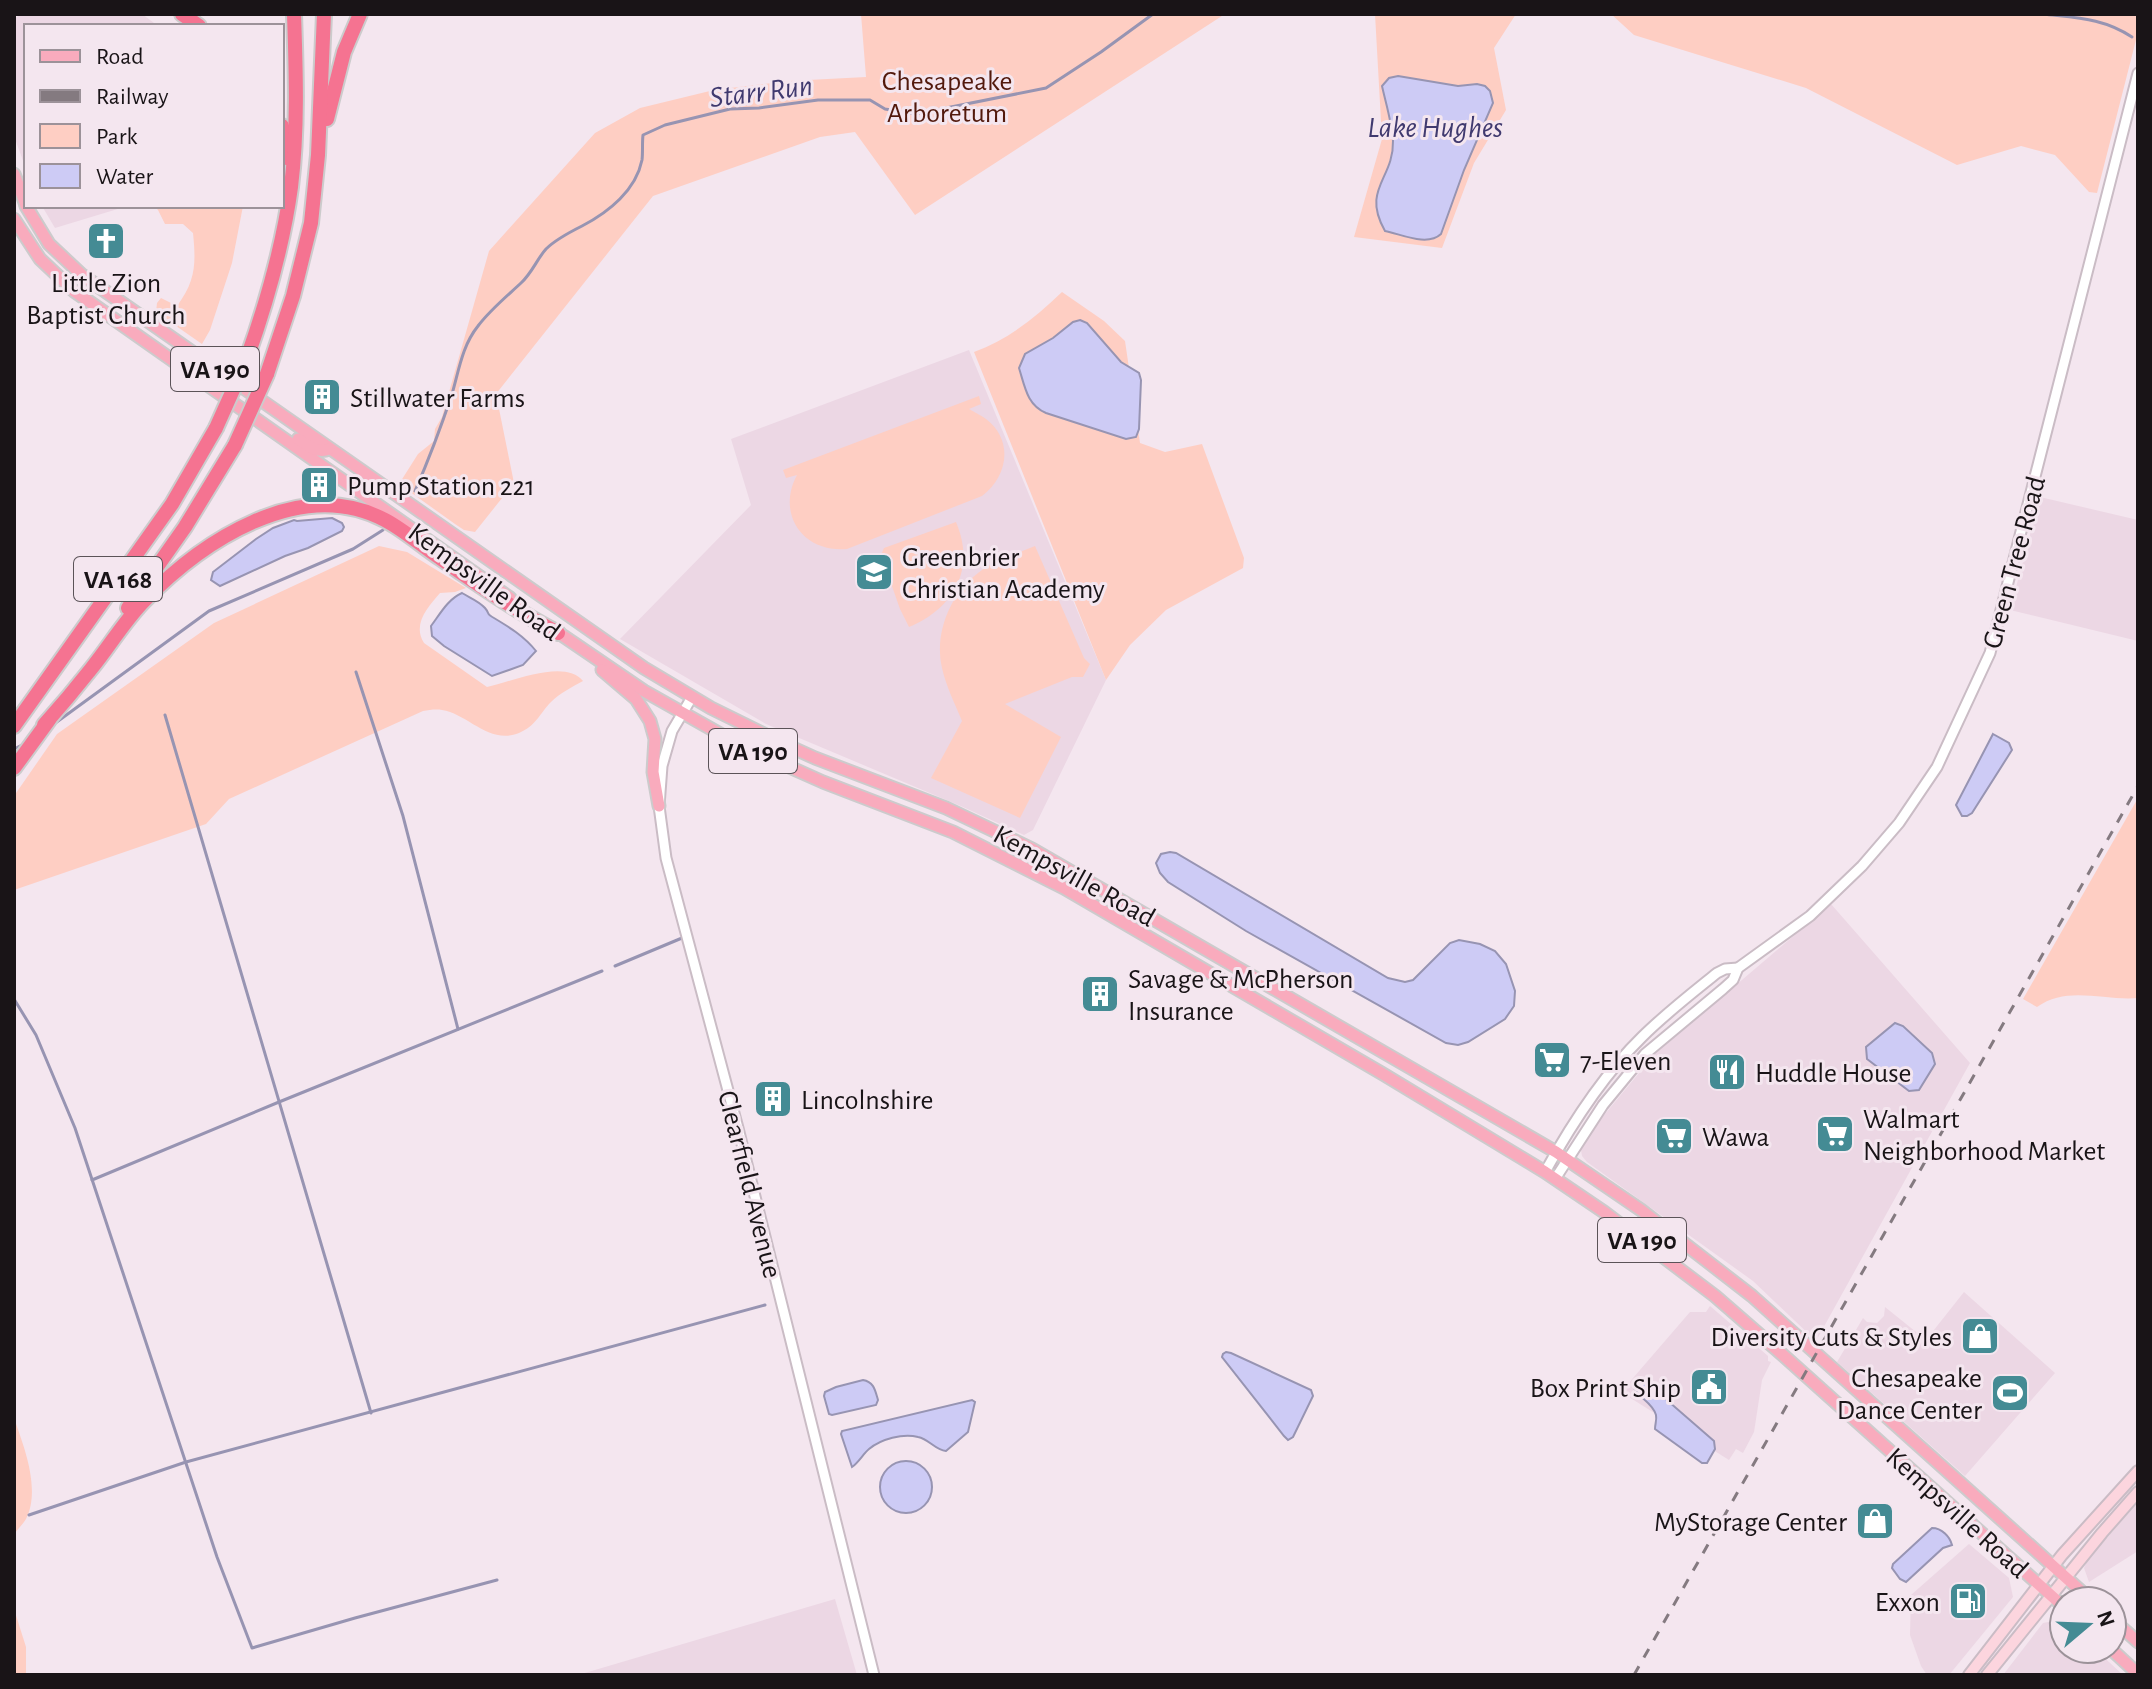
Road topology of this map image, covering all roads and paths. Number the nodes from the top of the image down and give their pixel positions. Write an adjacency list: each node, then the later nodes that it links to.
1 (294, 14): 8 (highway, VA 168)
2 (324, 14): 6 (highway, VA 168)
3 (360, 14): 6 (highway)
4 (2138, 73): 22 (street, Green Tree Road)
5 (284, 136): 8 (highway)
6 (318, 155): 18 (highway, VA 168, bridge)
7 (14, 174): 9 (main road, Kempsville Road / VA 190)
8 (289, 197): 19 (highway, VA 168, bridge)
9 (24, 201)
10 (27, 208): 13 (main road, Kempsville Road / VA 190)
11 (14, 219): 12 (main road, Kempsville Road / VA 190)
12 (268, 427): 13 (main road); 14 (main road, Kempsville Road / VA 190)
13 (329, 449): 16 (main road, Kempsville Road / VA 190)
14 (558, 633): 15 (main road, Kempsville Road / VA 190); 18 (highway)
15 (582, 650): 17 (main road, Kempsville Road / VA 190); 21 (main road)
16 (692, 697): 17 (street, Clearfield Avenue); 23 (main road, Kempsville Road / VA 190)
17 (681, 713): 21 (street, Clearfield Avenue); 25 (main road, Kempsville Road / VA 190)
18 (44, 725): 20 (highway, VA 168)
19 (14, 726)
20 (14, 768)
21 (659, 806): 35 (street, Clearfield Avenue)
22 (1738, 968): 23 (street, Green Tree Road); 24 (street, Green Tree Road)
23 (1556, 1152): 24 (main road, Kempsville Road / VA 190); 25 (street, Green Tree Road)
24 (1567, 1159): 25 (street, Green Tree Road); 28 (main road, Kempsville Road / VA 190)
25 (1550, 1176): 30 (main road, Kempsville Road / VA 190)
26 (2138, 1471): 28 (main road)
27 (2138, 1492): 29 (main road)
28 (2053, 1566): 29 (main road, Kempsville Road / VA 190); 30 (main road)
29 (2066, 1577): 31 (main road); 32 (main road, Kempsville Road / VA 190)
30 (2039, 1584): 33 (main road, Kempsville Road / VA 190); 36 (main road)
31 (2059, 1585)
32 (2075, 1585)
33 (2048, 1592)
34 (2048, 1599): 37 (main road)
35 (874, 1675)
36 (1969, 1675)
37 (1987, 1675)

